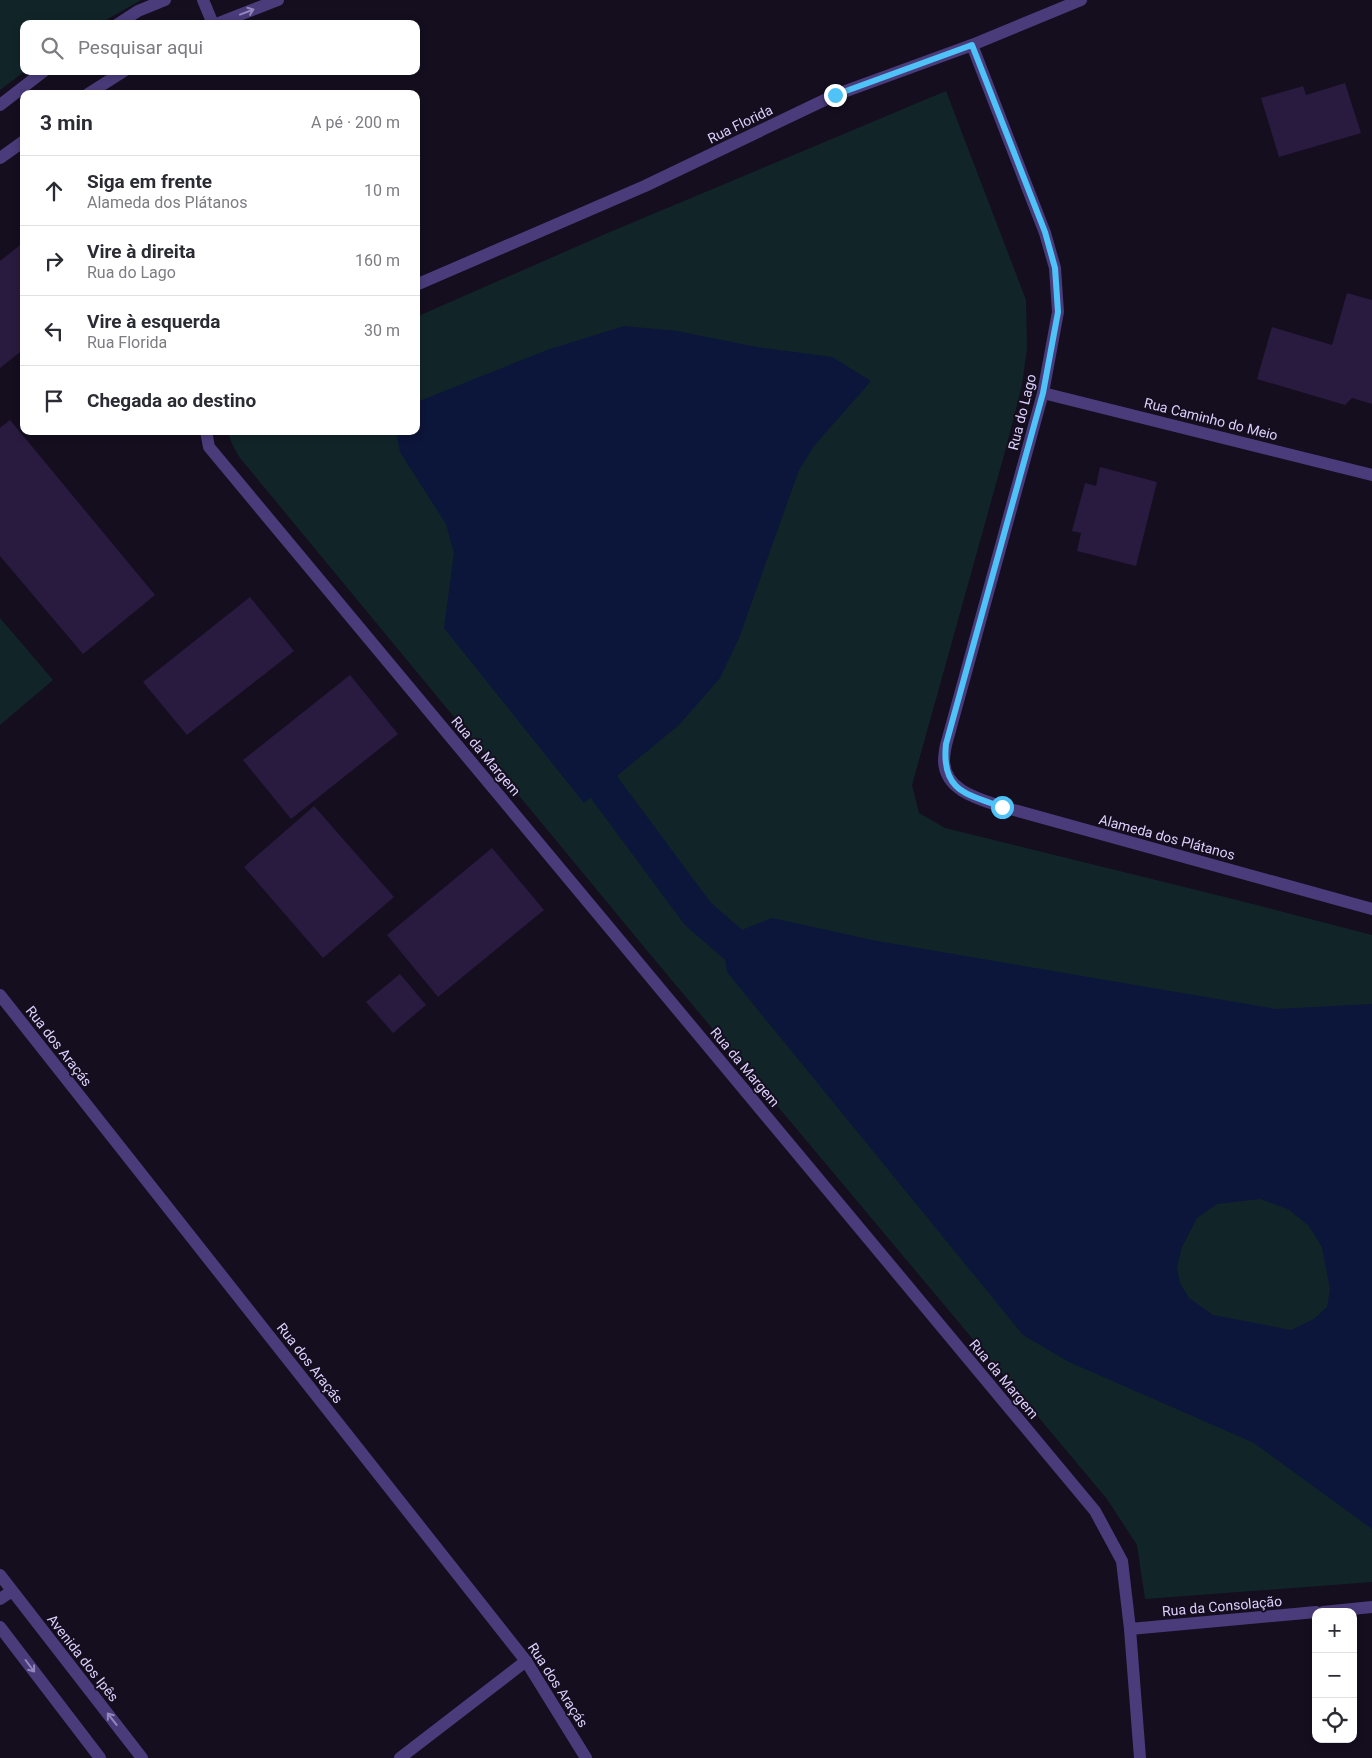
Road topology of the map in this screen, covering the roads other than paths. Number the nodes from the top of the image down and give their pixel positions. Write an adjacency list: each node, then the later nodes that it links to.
1 (165, 0): 5 (street)
2 (202, 0): 6 (street)
3 (278, 0): 7 (street, one-way to 3)
4 (1081, 0): 8 (street, Rua Florida)
5 (124, 20)
6 (213, 20)
7 (226, 20)
8 (972, 45): 15 (street, Rua Florida); 16 (street, Rua do Lago)
9 (39, 75): 12 (street)
10 (118, 75): 11 (street)
11 (94, 90)
12 (0, 105)
13 (20, 144): 14 (street)
14 (0, 158)
15 (420, 283)
16 (1043, 393): 18 (street, Rua Caminho do Meio); 19 (street, Rua do Lago)
17 (207, 435): 29 (street, Rua da Margem)
18 (1372, 475)
19 (957, 788): 20 (street, Alameda dos Plátanos)
20 (1372, 909)
21 (0, 995): 30 (street, Rua dos Araçás)
22 (0, 1575): 23 (street, Avenida dos Ipês)
23 (12, 1591): 24 (street); 32 (street, Avenida dos Ipês, one-way to 23)
24 (0, 1599)
25 (1372, 1607): 26 (street)
26 (1357, 1609)
27 (1312, 1612): 29 (street, Rua da Consolação)
28 (0, 1627): 31 (street, one-way to 31)
29 (1130, 1628): 35 (street, Rua da Margem)
30 (526, 1661): 33 (street); 34 (street, Rua dos Araçás)
31 (100, 1758)
32 (142, 1758)
33 (400, 1758)
34 (586, 1758)
35 (1140, 1758)

